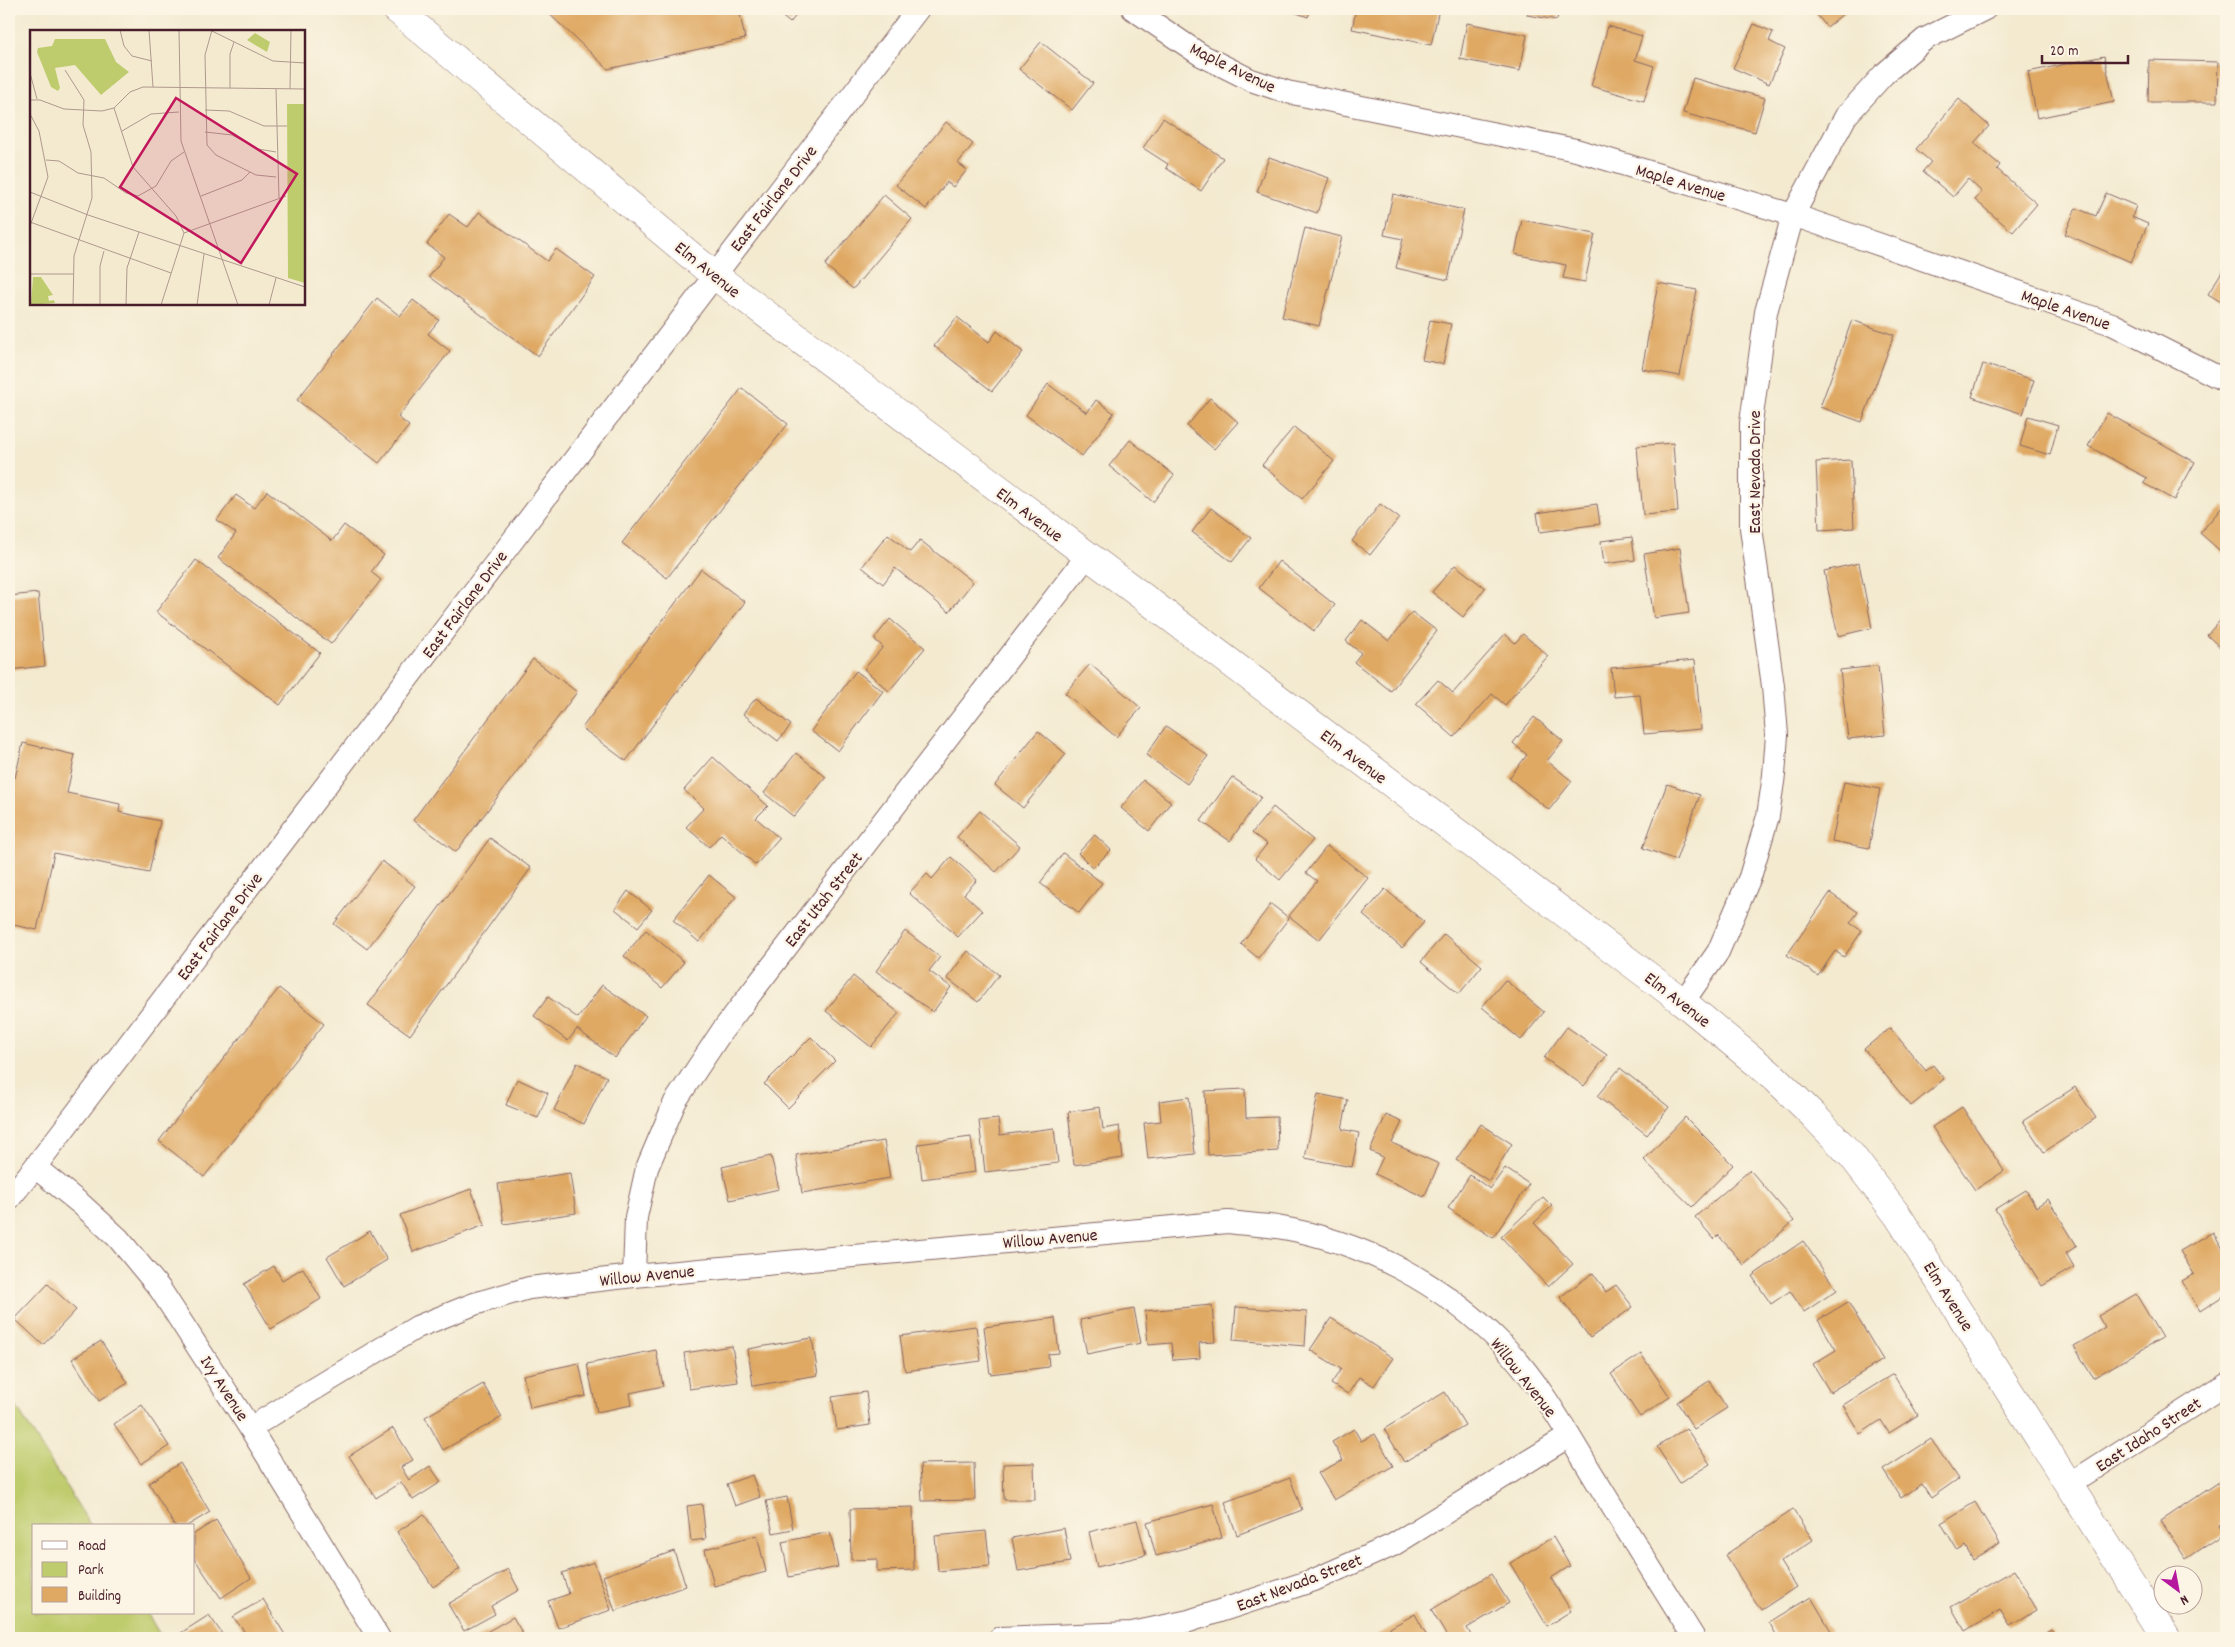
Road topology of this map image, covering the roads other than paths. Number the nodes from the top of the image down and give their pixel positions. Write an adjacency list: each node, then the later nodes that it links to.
1 (396, 9): 6 (street, Elm Avenue)
2 (918, 9): 6 (street, East Fairlane Drive)
3 (1133, 9): 5 (street, Maple Avenue)
4 (1985, 9): 5 (street, East Nevada Drive)
5 (1793, 216): 7 (street, Maple Avenue); 9 (street, East Nevada Drive)
6 (714, 275): 8 (street, Elm Avenue); 10 (street, East Fairlane Drive)
7 (2226, 381)
8 (1087, 556): 9 (street, Elm Avenue); 12 (street, East Utah Street)
9 (1683, 1002): 16 (street, Elm Avenue)
10 (35, 1167): 11 (street, East Fairlane Drive); 14 (street, Ivy Avenue)
11 (9, 1199)
12 (634, 1276): 14 (street, Willow Avenue); 15 (street, Willow Avenue)
13 (2226, 1384): 16 (street, East Idaho Street)
14 (250, 1428): 17 (street, Ivy Avenue)
15 (1569, 1436): 18 (street, East Nevada Street); 19 (street, Willow Avenue)
16 (2070, 1484): 20 (street, Elm Avenue)
17 (380, 1638)
18 (1000, 1638)
19 (1694, 1638)
20 (2166, 1638)

